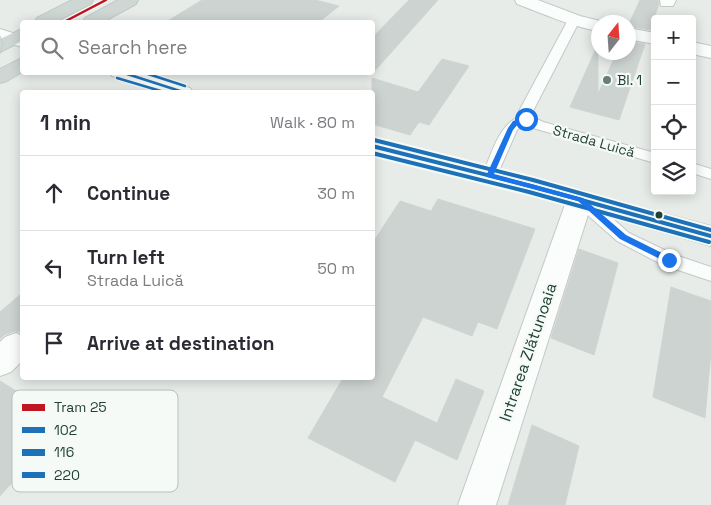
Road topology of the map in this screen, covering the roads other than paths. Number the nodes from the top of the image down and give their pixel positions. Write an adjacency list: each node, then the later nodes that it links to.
1 (85, 0): 4 (main road)
2 (130, 0): 5 (main road)
3 (523, 0): 6 (street)
4 (47, 20)
5 (95, 20)
6 (574, 20): 7 (street); 16 (lane)
7 (591, 24)
8 (636, 35): 9 (street)
9 (651, 38)
10 (696, 49): 11 (street)
11 (711, 52)
12 (20, 65): 14 (main road)
13 (129, 75): 15 (street)
14 (0, 77)
15 (177, 90)
16 (526, 119): 18 (lane, Strada Luică); 21 (lane)
17 (375, 147): 21 (street)
18 (651, 157)
19 (696, 169): 20 (lane)
20 (711, 174)
21 (490, 176): 22 (street)
22 (580, 199): 23 (street); 24 (lane); 25 (street, Intrarea Zlătunoaia)
23 (711, 236)
24 (711, 274)
25 (476, 505)

